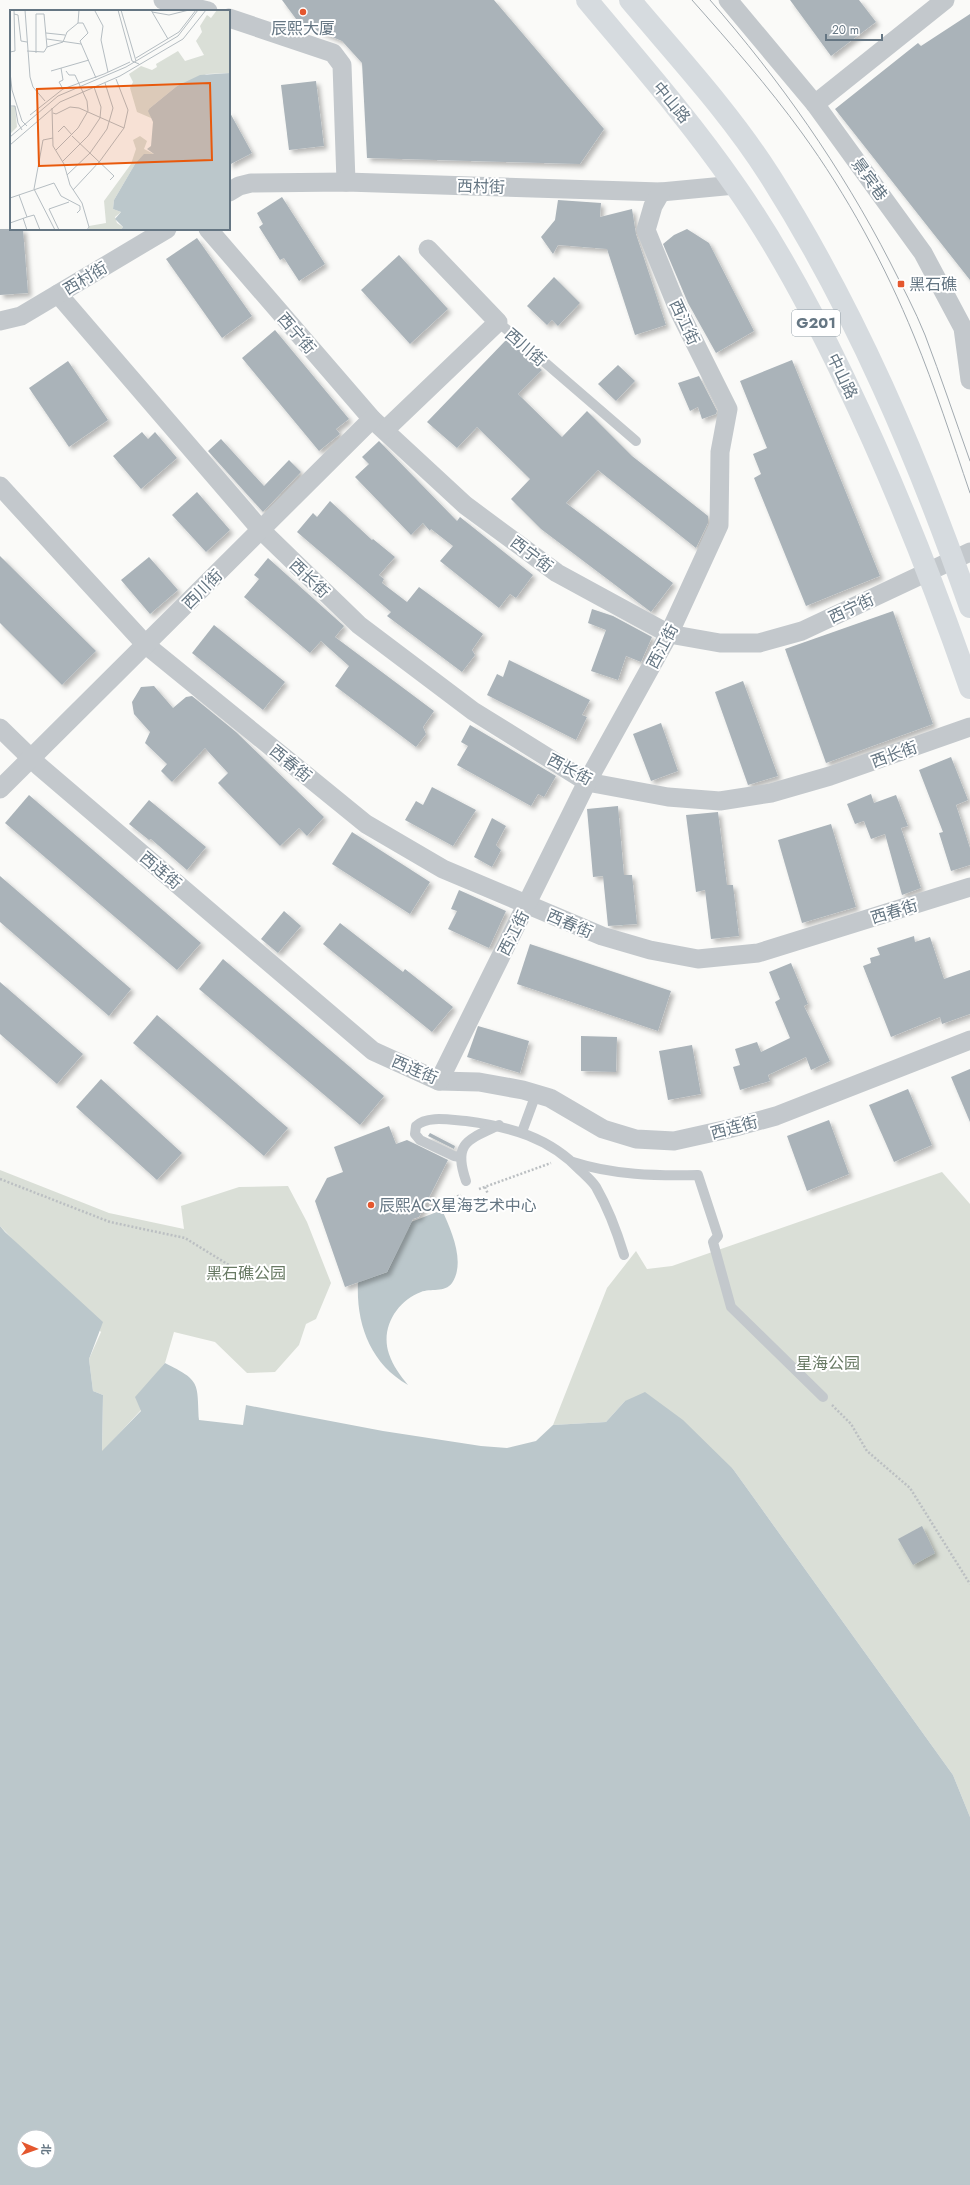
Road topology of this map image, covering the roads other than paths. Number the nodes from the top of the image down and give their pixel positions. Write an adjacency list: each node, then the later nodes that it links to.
1 (163, 0): 6 (street)
2 (587, 0): 10 (highway, 中山路 / G201)
3 (630, 0): 25 (highway, 中山路 / G201)
4 (728, 0): 8 (street, 景宾巷)
5 (945, 0): 8 (street)
6 (204, 10)
7 (230, 18): 9 (street)
8 (815, 104): 19 (street, 景宾巷)
9 (346, 182): 11 (street, 西村街); 12 (street, 西村街)
10 (735, 185): 12 (street, 西村街); 26 (highway, 中山路 / G201)
11 (230, 191)
12 (661, 192): 28 (street, 西江街)
13 (165, 230): 16 (street, 西村街)
14 (209, 230): 21 (street, 西宁街)
15 (428, 249): 18 (street)
16 (58, 294): 17 (street, 西村街); 24 (street, 西长街)
17 (0, 321)
18 (498, 322): 21 (street, 西川街); 22 (lane, 西川街)
19 (966, 328): 20 (street, 景宾巷)
20 (970, 380)
21 (378, 425): 24 (street, 西川街); 28 (street, 西宁街)
22 (636, 441)
23 (0, 486): 29 (street, 西春街)
24 (261, 530): 29 (street, 西川街); 34 (street, 西长街)
25 (961, 556): 26 (street, 西宁街); 27 (highway, 中山路 / G201)
26 (929, 571): 28 (street, 西宁街); 30 (highway, 中山路 / G201)
27 (970, 607)
28 (669, 634): 34 (street, 西江街)
29 (146, 645): 33 (street, 西川街); 37 (street, 西春街)
30 (970, 688)
31 (970, 726): 34 (street, 西长街)
32 (0, 728): 33 (street, 西连街)
33 (31, 758): 35 (street, 西川街); 39 (street, 西连街)
34 (587, 782): 37 (street, 西江街)
35 (0, 789)
36 (970, 887): 37 (street, 西春街)
37 (527, 904): 39 (street, 西江街)
38 (970, 1040): 40 (street, 西连街)
39 (439, 1081): 40 (street, 西连街)
40 (536, 1094): 42 (lane)
41 (499, 1125): 42 (lane); 43 (lane); 43 (lane)
42 (522, 1132): 44 (lane)
43 (460, 1157): 45 (lane)
44 (570, 1160): 46 (lane); 47 (lane)
45 (466, 1181)
46 (624, 1255)
47 (823, 1397)

